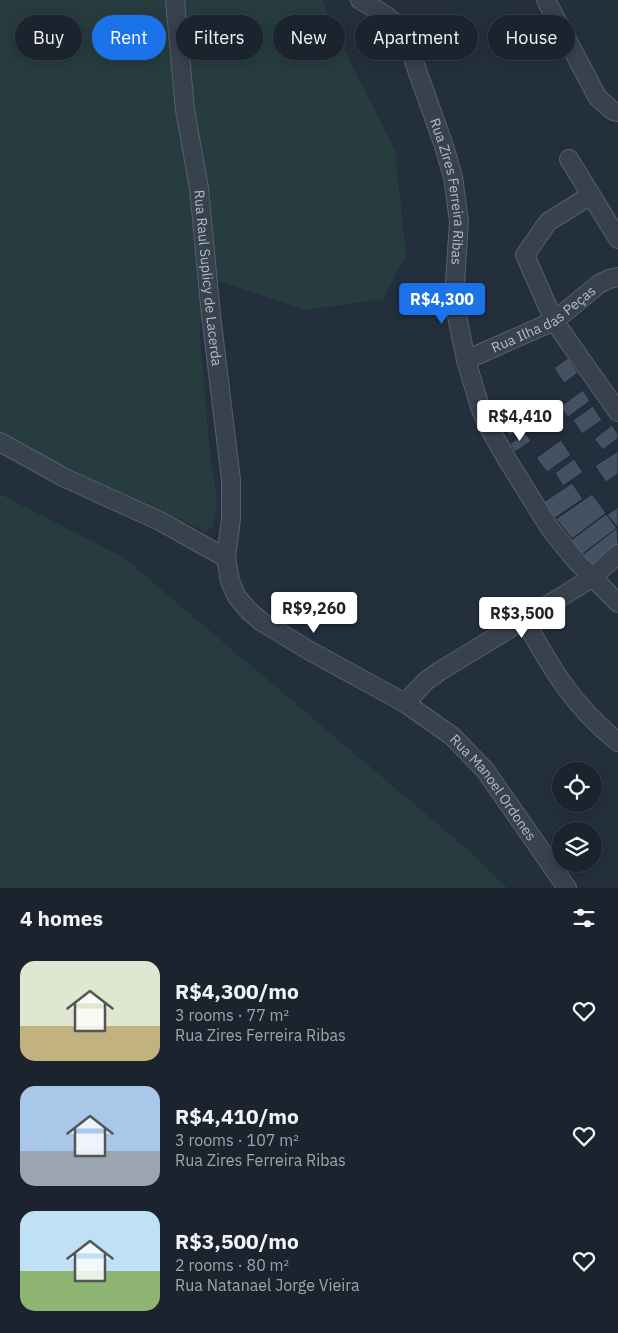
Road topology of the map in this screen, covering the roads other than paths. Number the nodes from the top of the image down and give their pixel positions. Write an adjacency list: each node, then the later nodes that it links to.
1 (175, 0): 14 (street, Rua Raul Suplicy de Lacerda)
2 (360, 0): 10 (street, Rua Zires Ferreira Ribas)
3 (546, 0): 4 (street)
4 (618, 112)
5 (569, 158): 6 (street)
6 (591, 195): 7 (street); 9 (street)
7 (618, 239)
8 (618, 277): 9 (street, Rua Ilha das Peças)
9 (554, 321): 10 (street, Rua Ilha das Peças); 11 (street)
10 (466, 360): 15 (street, Rua Zires Ferreira Ribas)
11 (618, 412)
12 (0, 442): 14 (street)
13 (618, 554): 15 (street)
14 (226, 558): 18 (street, Rua Raul Suplicy de Lacerda)
15 (592, 578): 16 (street, Rua Zires Ferreira Ribas); 17 (street)
16 (618, 603)
17 (524, 619): 18 (street); 19 (street)
18 (405, 704): 20 (street, Rua Manoel Ordones)
19 (618, 742)
20 (567, 888)

